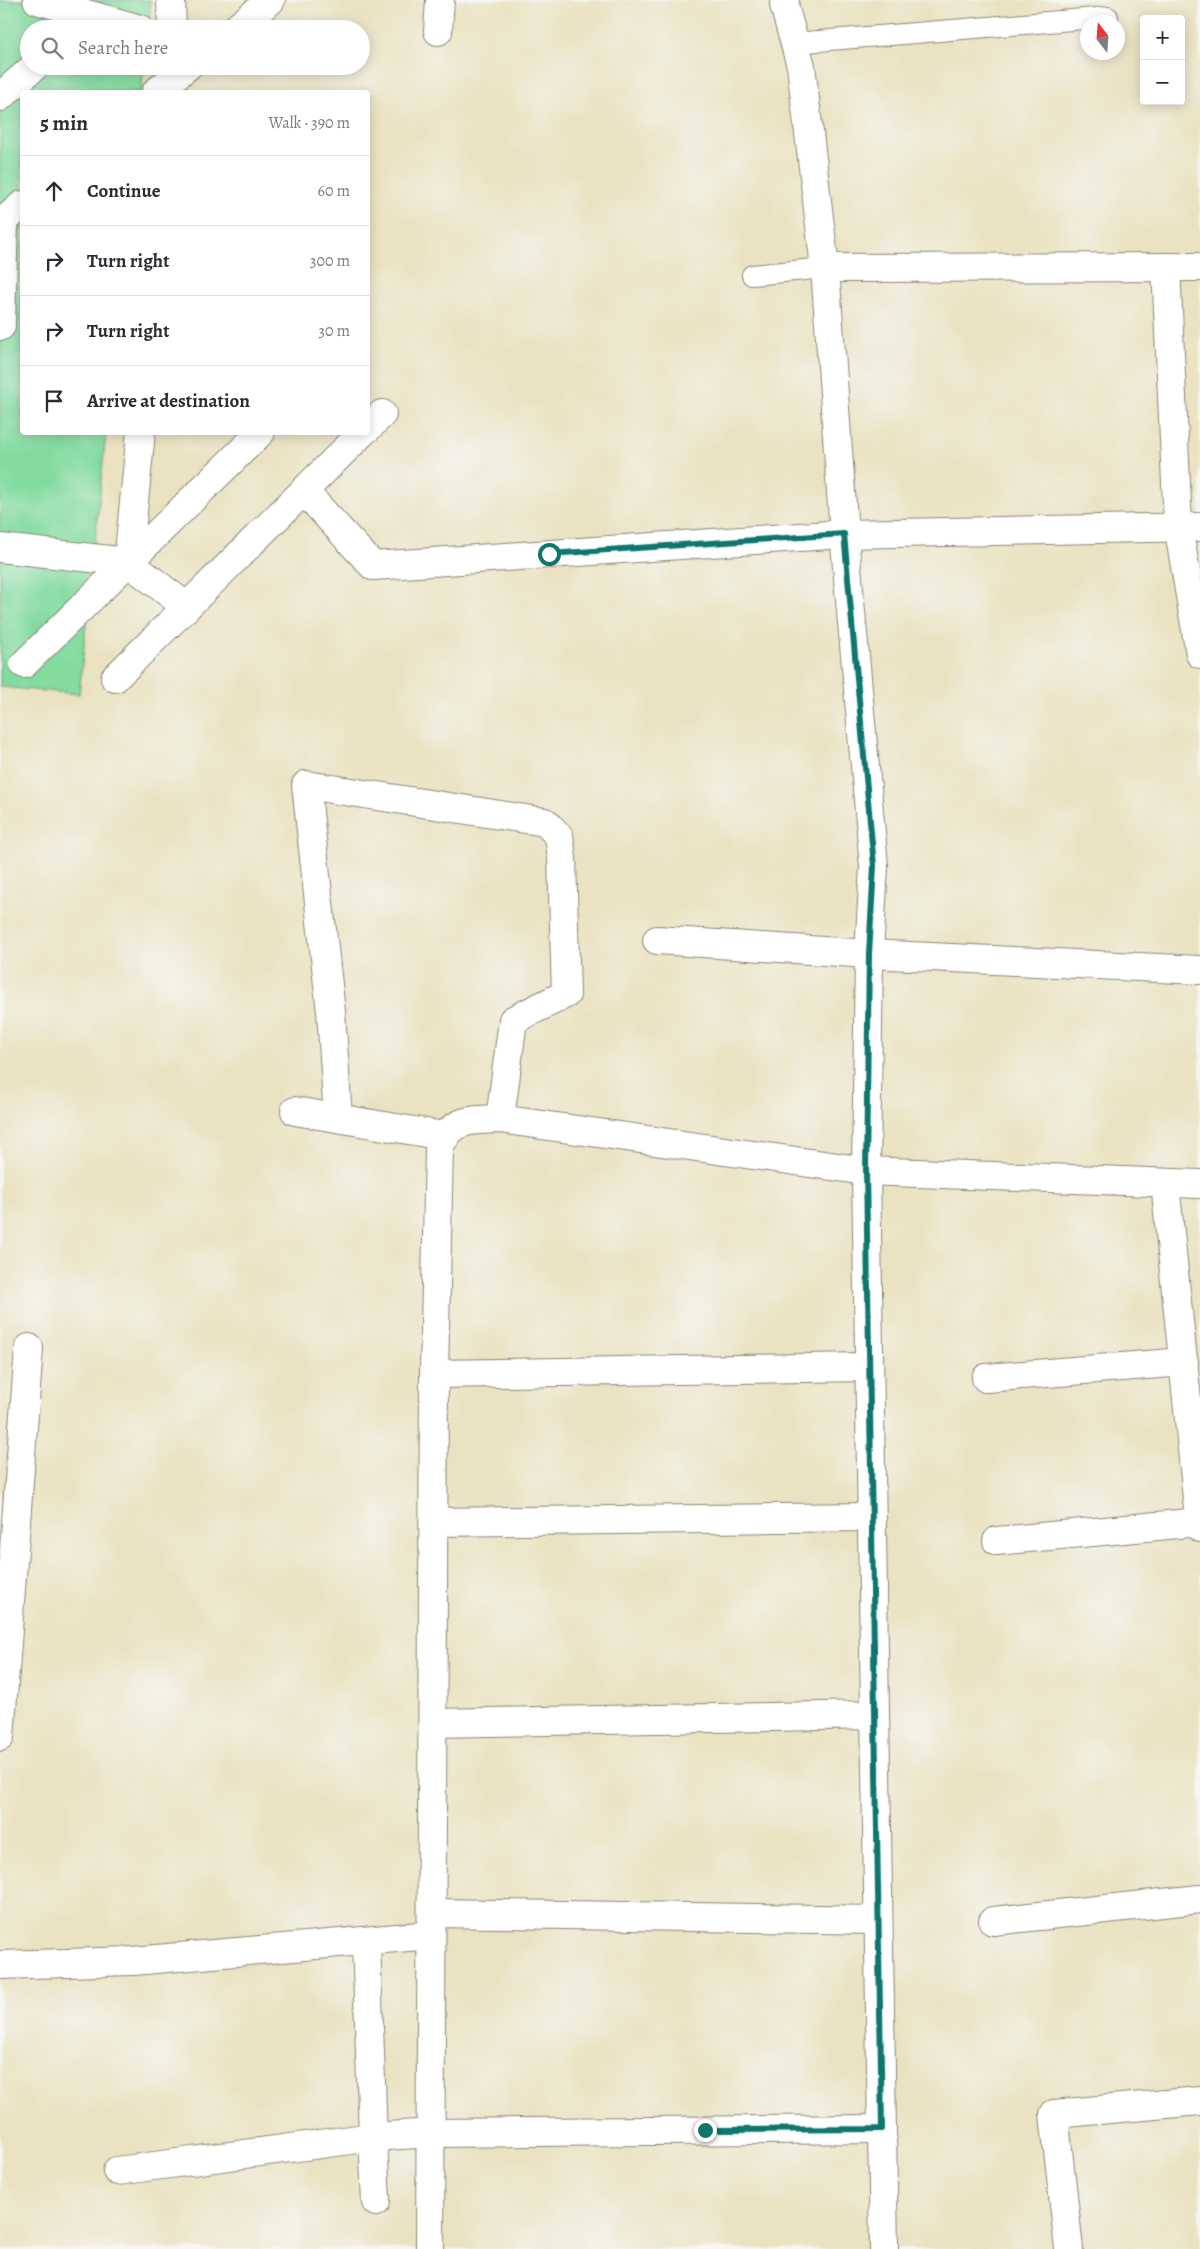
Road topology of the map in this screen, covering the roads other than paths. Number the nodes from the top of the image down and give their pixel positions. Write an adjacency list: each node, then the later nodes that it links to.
1 (36, 0): 7 (street)
2 (171, 0): 8 (street)
3 (271, 0): 9 (street)
4 (440, 0): 10 (street)
5 (785, 0): 11 (street)
6 (1080, 19): 11 (lane)
7 (81, 20)
8 (172, 20)
9 (246, 20)
10 (438, 31)
11 (794, 43): 17 (street)
12 (25, 75): 13 (street)
13 (0, 97)
14 (9, 217): 19 (street)
15 (1166, 267): 16 (street); 17 (street); 24 (street)
16 (1200, 267)
17 (825, 268): 18 (lane); 25 (street)
18 (752, 275)
19 (2, 326)
20 (141, 435): 27 (street)
21 (258, 435): 27 (street)
22 (361, 435): 23 (street)
23 (304, 491): 25 (street); 28 (street)
24 (1189, 526): 25 (street); 29 (street)
25 (844, 534): 33 (street)
26 (0, 548): 27 (street)
27 (128, 562): 28 (street); 30 (street)
28 (187, 607): 31 (street)
29 (1200, 654)
30 (24, 664)
31 (115, 678)
32 (657, 940): 33 (street)
33 (869, 954): 34 (street); 39 (street)
34 (1200, 970)
35 (295, 1111): 36 (street)
36 (338, 1118): 37 (street); 38 (street)
37 (500, 1119): 38 (street); 39 (street)
38 (444, 1136): 45 (street)
39 (866, 1171): 40 (street); 44 (street)
40 (1165, 1183): 41 (street); 43 (street)
41 (1200, 1184)
42 (29, 1348): 54 (street)
43 (1184, 1362): 46 (street); 49 (street)
44 (869, 1367): 45 (street); 47 (street)
45 (434, 1374): 48 (street)
46 (986, 1378)
47 (872, 1517): 48 (street); 52 (street)
48 (434, 1522): 53 (street)
49 (1200, 1522): 50 (street); 51 (street)
50 (1200, 1528)
51 (997, 1541)
52 (875, 1716): 53 (street); 56 (street)
53 (433, 1723): 58 (street)
54 (0, 1737)
55 (1200, 1899): 57 (street)
56 (878, 1920): 58 (street); 62 (street)
57 (994, 1921)
58 (431, 1924): 59 (street); 63 (street)
59 (366, 1941): 60 (street); 64 (street)
60 (0, 1965)
61 (1200, 2100): 69 (street)
62 (882, 2129): 63 (street); 68 (street)
63 (431, 2134): 64 (street); 67 (street)
64 (373, 2137): 65 (street); 66 (street)
65 (117, 2171)
66 (376, 2202)
67 (430, 2249)
68 (884, 2249)
69 (1069, 2249)

